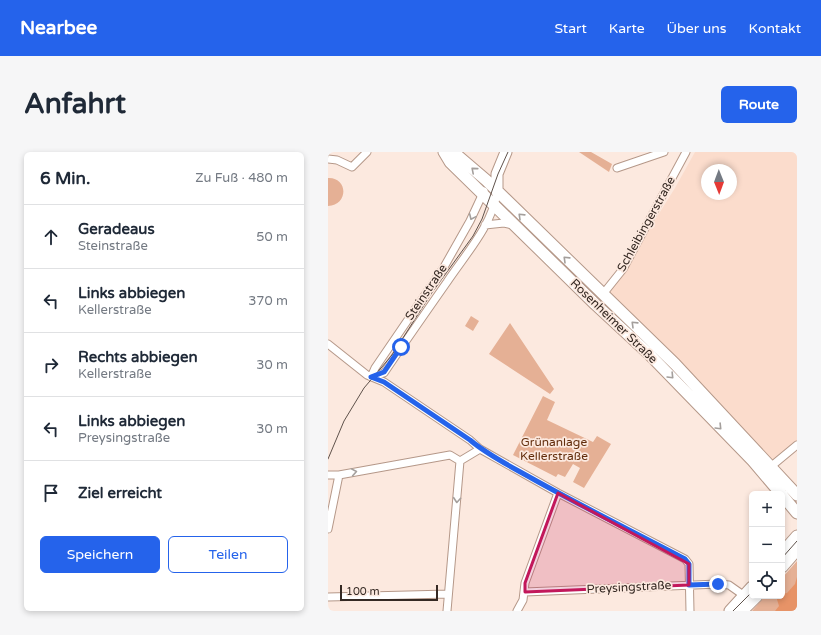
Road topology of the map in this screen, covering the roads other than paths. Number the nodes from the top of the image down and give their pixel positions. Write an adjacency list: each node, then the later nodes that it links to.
1 (368, 152): 7 (street)
2 (444, 152): 10 (main road, Rosenheimer Straße)
3 (451, 152): 9 (main road, Rosenheimer Straße, one-way to 3)
4 (506, 152): 9 (main road)
5 (664, 152): 8 (street)
6 (686, 152): 14 (street, Schleibingerstraße)
7 (328, 160)
8 (617, 168)
9 (493, 188): 10 (street, Steinstraße); 11 (street, Steinstraße); 14 (main road, Rosenheimer Straße, one-way to 9)
10 (483, 193): 11 (main road, Rosenheimer Straße); 16 (street, Steinstraße, one-way to 16)
11 (494, 205): 12 (street, Steinstraße); 13 (main road, Rosenheimer Straße)
12 (485, 225): 13 (street); 16 (street, Steinstraße)
13 (514, 225): 20 (main road, Rosenheimer Straße, one-way to 20)
14 (602, 294): 20 (main road, Rosenheimer Straße, one-way to 14)
15 (328, 344): 16 (street)
16 (371, 377): 18 (street)
17 (797, 445): 20 (street)
18 (480, 448): 19 (street); 24 (street)
19 (460, 461): 22 (street, one-way to 19); 35 (street, one-way to 35)
20 (767, 470): 23 (main road, Rosenheimer Straße); 25 (main road, Rosenheimer Straße)
21 (328, 475): 22 (street)
22 (339, 475): 28 (street)
23 (780, 491)
24 (558, 493): 33 (street); 34 (street)
25 (797, 495)
26 (785, 499): 27 (main road, Rosenheimer Straße)
27 (797, 513)
28 (328, 529)
29 (797, 536): 30 (main road)
30 (785, 550)
31 (797, 550): 32 (main road)
32 (785, 564)
33 (689, 585): 34 (street, Preysingstraße); 36 (street, Preysingstraße); 42 (street)
34 (525, 592): 41 (street)
35 (448, 594): 37 (street); 40 (street)
36 (749, 596)
37 (328, 597)
38 (749, 598): 43 (main road)
39 (750, 599): 44 (main road)
40 (447, 611)
41 (517, 611)
42 (690, 611)
43 (730, 611)
44 (742, 611)

